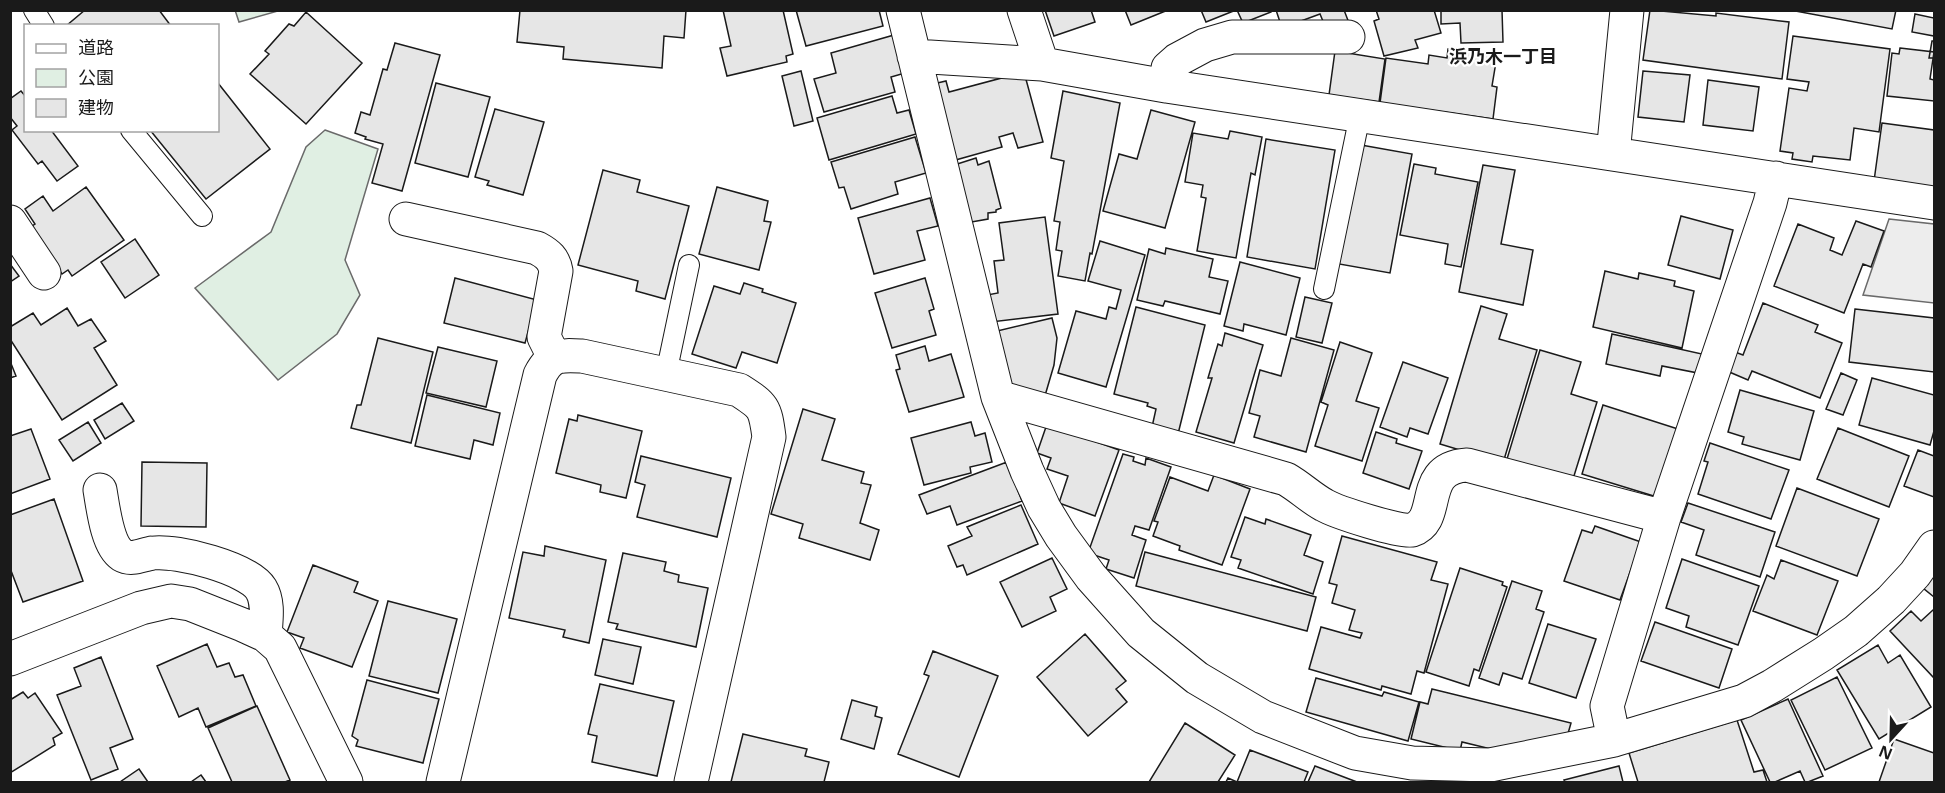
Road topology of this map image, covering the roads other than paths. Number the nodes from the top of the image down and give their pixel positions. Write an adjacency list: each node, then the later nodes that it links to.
1 (34, 10): 5 (lane)
2 (903, 10): 7 (street)
3 (1024, 10): 8 (street)
4 (1627, 10): 12 (street)
5 (43, 24)
6 (1348, 37): 9 (street)
7 (914, 56): 8 (street); 23 (street)
8 (1042, 64): 9 (street)
9 (1166, 86): 10 (street)
10 (1359, 115): 12 (street); 20 (lane)
11 (133, 132): 15 (lane)
12 (1613, 154): 13 (street)
13 (1776, 178): 14 (street); 25 (street)
14 (1935, 203)
15 (202, 216)
16 (406, 219): 21 (street)
17 (10, 222): 19 (street)
18 (689, 265): 22 (lane)
19 (44, 273)
20 (1324, 289)
21 (554, 357): 22 (street); 31 (street)
22 (666, 374): 32 (street)
23 (998, 397): 25 (street); 29 (street)
24 (100, 490): 27 (street)
25 (1664, 518): 29 (street)
26 (1935, 547): 29 (street)
27 (266, 635): 28 (street); 30 (street)
28 (10, 659)
29 (1614, 740)
30 (346, 783)
31 (442, 783)
32 (691, 783)

